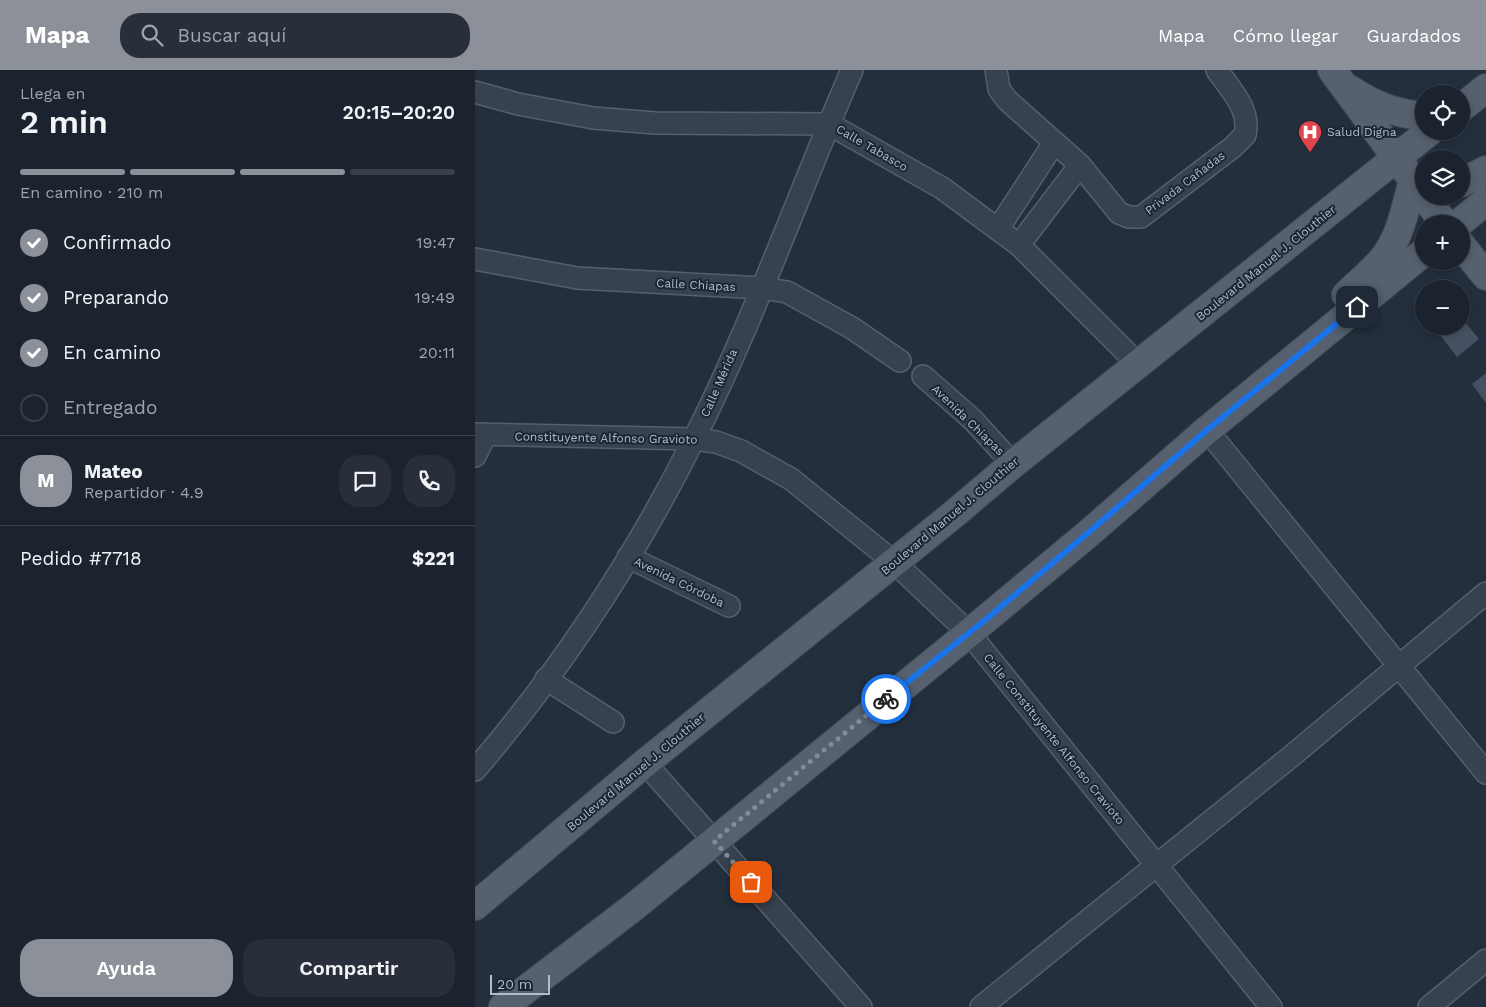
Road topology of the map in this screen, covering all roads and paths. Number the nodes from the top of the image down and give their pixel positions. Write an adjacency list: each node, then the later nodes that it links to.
1 (853, 70): 7 (street, Calle Mérida)
2 (996, 70): 9 (street, Privada Cañadas)
3 (1217, 70): 11 (street, Privada Cañadas)
4 (1337, 77): 6 (main road); 10 (main road)
5 (475, 92): 7 (street, Calle Tabasco)
6 (1415, 115)
7 (829, 124): 18 (street, Calle Tabasco); 24 (street, Calle Mérida)
8 (1418, 140): 10 (main road, Boulevard Manuel J. Clouthier)
9 (1054, 143): 11 (street, Privada Cañadas); 18 (street)
10 (1396, 157): 14 (main road); 26 (main road, Boulevard Manuel J. Clouthier)
11 (1080, 165): 19 (street)
12 (1486, 170): 13 (main road)
13 (1470, 178)
14 (1415, 181)
15 (1415, 201): 28 (main road)
16 (1486, 201): 17 (main road)
17 (1469, 215)
18 (998, 229): 19 (street, Calle Tabasco)
19 (1019, 245): 26 (street, Calle Tabasco)
20 (1470, 256): 23 (main road)
21 (475, 259): 24 (street, Calle Chiapas)
22 (1415, 259): 28 (main road)
23 (1486, 276)
24 (762, 288): 25 (street, Calle Chiapas); 31 (street, Calle Mérida)
25 (900, 361)
26 (1139, 365): 33 (main road, Boulevard Manuel J. Clouthier)
27 (923, 376): 33 (street, Avenida Chiapas)
28 (1251, 393): 29 (main road)
29 (1207, 430): 39 (main road); 40 (street)
30 (480, 435): 31 (street, Constituyente Alfonso Gravioto); 32 (street)
31 (694, 439): 34 (street, Constituyente Alfonso Gravioto); 35 (street, Calle Mérida)
32 (475, 456)
33 (1013, 464): 36 (main road, Boulevard Manuel J. Clouthier)
34 (811, 496): 36 (street, Calle Constituyente Alfonso Cravioto)
35 (628, 557): 38 (street, Avenida Córdoba); 41 (street, Calle Mérida)
36 (895, 562): 39 (street, Calle Constituyente Alfonso Cravioto); 43 (main road, Boulevard Manuel J. Clouthier)
37 (1486, 594): 40 (street)
38 (729, 606)
39 (969, 633): 46 (main road); 47 (street, Calle Constituyente Alfonso Cravioto)
40 (1400, 667): 45 (street); 47 (street)
41 (546, 679): 42 (street); 44 (street, Calle Mérida)
42 (613, 722)
43 (645, 763): 46 (street); 48 (main road, Boulevard Manuel J. Clouthier)
44 (475, 770)
45 (1486, 773)
46 (714, 841): 50 (main road); 51 (street)
47 (1155, 864): 52 (street); 53 (street, Calle Constituyente Alfonso Cravioto)
48 (475, 906)
49 (1486, 960): 54 (street)
50 (503, 1007)
51 (861, 1007)
52 (981, 1007)
53 (1271, 1007)
54 (1429, 1007)

